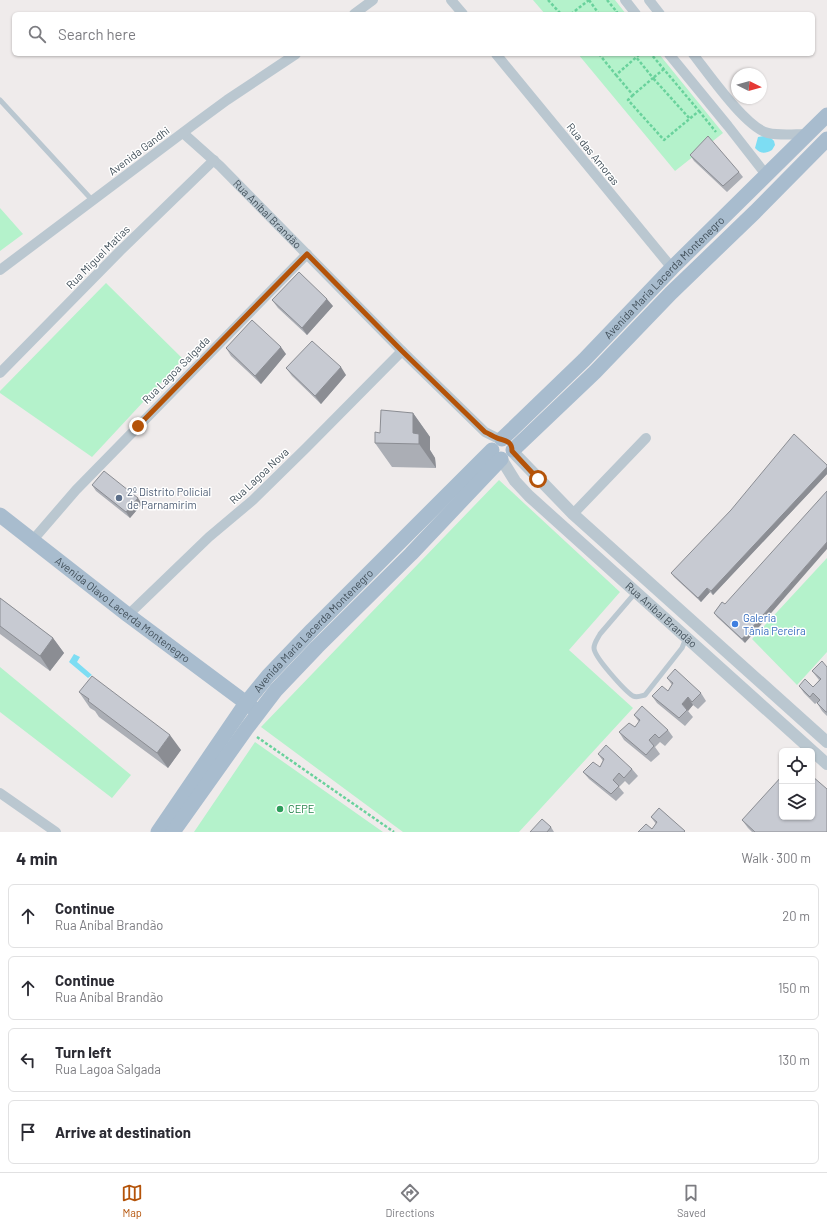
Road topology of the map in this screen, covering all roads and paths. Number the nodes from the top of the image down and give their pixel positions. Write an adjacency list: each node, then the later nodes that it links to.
1 (373, 0): 8 (street)
2 (451, 0): 9 (street)
3 (548, 0): 10 (path)
4 (589, 0): 11 (path); 12 (path)
5 (607, 0): 13 (path)
6 (625, 0): 14 (street)
7 (649, 0): 15 (street)
8 (357, 12)
9 (461, 12)
10 (559, 12)
11 (574, 12)
12 (598, 12)
13 (616, 12)
14 (634, 12)
15 (658, 12)
16 (293, 56): 32 (street, Avenida Gandhi)
17 (498, 56): 39 (street, Rua das Amoras)
18 (601, 56): 24 (path)
19 (653, 56): 23 (path)
20 (671, 56): 36 (street)
21 (695, 56): 33 (street)
22 (636, 57): 24 (path); 25 (path)
23 (664, 69): 25 (path); 28 (path)
24 (616, 75): 26 (path)
25 (653, 78): 26 (path); 30 (path)
26 (633, 95): 30 (path)
27 (0, 100): 37 (lane)
28 (699, 111): 30 (path); 31 (path)
29 (827, 115): 33 (main road, Avenida Maria Lacerda Montenegro)
30 (690, 119)
31 (716, 132)
32 (183, 133): 35 (street, Rua Aníbal Brandão); 37 (street, Avenida Gandhi)
33 (808, 134): 36 (main road, Avenida Maria Lacerda Montenegro)
34 (827, 139): 44 (main road, Avenida Maria Lacerda Montenegro)
35 (214, 160): 38 (street, Rua Aníbal Brandão); 42 (street, Rua Miguel Matias)
36 (767, 176): 39 (main road, Avenida Maria Lacerda Montenegro)
37 (93, 201): 40 (street, Avenida Gandhi)
38 (307, 254): 41 (street, Rua Aníbal Brandão); 47 (street, Rua Lagoa Salgada)
39 (672, 268): 44 (main road, Avenida Maria Lacerda Montenegro)
40 (0, 270)
41 (402, 351): 44 (street, Rua Aníbal Brandão); 49 (street, Rua Lagoa Nova)
42 (0, 373)
43 (646, 438): 45 (street)
44 (502, 450): 45 (street, Rua Aníbal Brandão); 48 (street, Rua Aníbal Brandão); 51 (main road, Avenida Maria Lacerda Montenegro); 52 (main road, Avenida Maria Lacerda Montenegro)
45 (573, 514): 54 (street, Rua Aníbal Brandão)
46 (0, 515): 47 (main road, Avenida Olavo Lacerda Montenegro)
47 (32, 540): 49 (main road, Avenida Olavo Lacerda Montenegro)
48 (636, 592): 50 (street, Rua Aníbal Brandão); 50 (lane)
49 (128, 615): 51 (main road, Avenida Olavo Lacerda Montenegro)
50 (686, 638): 55 (street, Rua Aníbal Brandão)
51 (246, 703): 52 (main road, Avenida Olavo Lacerda Montenegro); 58 (main road, Avenida Maria Lacerda Montenegro)
52 (259, 712): 59 (main road, Avenida Maria Lacerda Montenegro)
53 (258, 736): 60 (path)
54 (827, 742)
55 (827, 764)
56 (0, 794): 57 (street)
57 (56, 832)
58 (158, 832)
59 (173, 832)
60 (394, 832)

